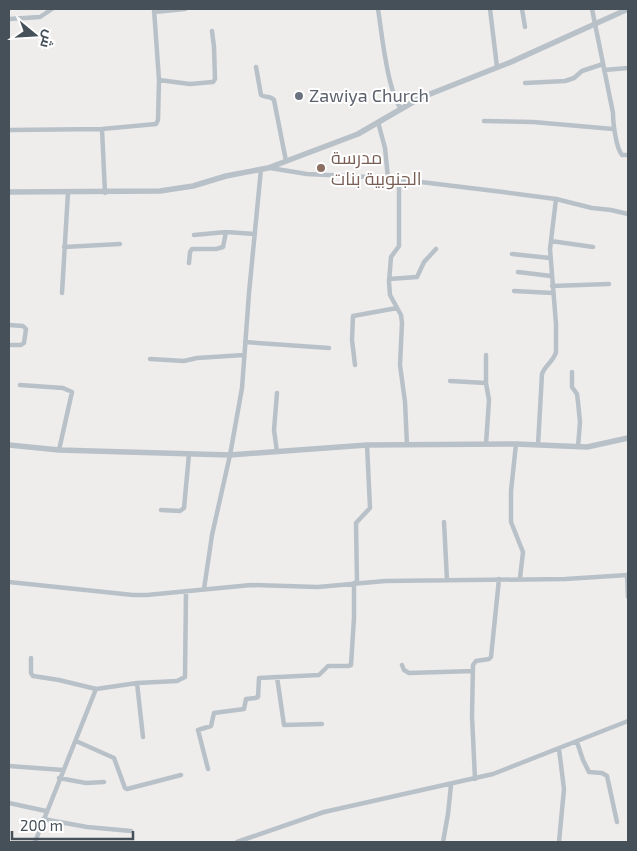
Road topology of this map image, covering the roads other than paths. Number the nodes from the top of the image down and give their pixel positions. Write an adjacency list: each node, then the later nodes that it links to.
1 (52, 9): 9 (street)
2 (186, 9): 8 (street)
3 (378, 9): 19 (street)
4 (490, 9): 15 (street)
5 (522, 9): 11 (street)
6 (592, 9): 10 (street)
7 (628, 9): 10 (street)
8 (154, 10): 17 (street)
9 (9, 19)
10 (596, 24): 14 (street); 15 (street)
11 (525, 27)
12 (212, 30): 17 (street)
13 (256, 67): 26 (street)
14 (604, 67): 16 (street); 18 (street); 23 (street)
15 (498, 68): 19 (street)
16 (628, 68)
17 (159, 80): 22 (street)
18 (525, 83)
19 (400, 109): 21 (street)
20 (484, 121): 23 (street)
21 (378, 122): 26 (street); 29 (street)
22 (102, 128): 24 (street); 33 (street)
23 (614, 129): 25 (street)
24 (10, 130)
25 (628, 156)
26 (286, 160): 27 (street)
27 (268, 168): 28 (street); 29 (street)
28 (262, 169): 33 (street); 37 (street)
29 (388, 178): 30 (street)
30 (398, 179): 34 (street); 49 (street)
31 (9, 192): 32 (street)
32 (68, 192): 33 (street); 41 (street)
33 (105, 193)
34 (556, 199): 35 (street); 39 (street)
35 (628, 214)
36 (226, 232): 37 (street); 38 (street); 46 (street)
37 (255, 234): 57 (street)
38 (194, 235)
39 (551, 240): 42 (street); 45 (street)
40 (120, 244): 41 (street)
41 (64, 247): 53 (street)
42 (593, 247)
43 (436, 250): 49 (street)
44 (512, 254): 45 (street)
45 (550, 258): 48 (street)
46 (189, 263)
47 (518, 272): 48 (street)
48 (551, 276): 51 (street)
49 (389, 279): 55 (street)
50 (609, 284): 51 (street)
51 (552, 286): 54 (street)
52 (514, 291): 54 (street)
53 (62, 293)
54 (553, 293): 74 (street)
55 (397, 308): 63 (street); 73 (street)
56 (9, 325): 58 (street)
57 (245, 342): 59 (street); 60 (street)
58 (9, 345)
59 (329, 348)
60 (244, 355): 62 (street); 80 (street)
61 (486, 355): 66 (street)
62 (150, 359)
63 (355, 364)
64 (572, 372): 76 (street)
65 (450, 381): 66 (street)
66 (486, 383): 70 (street)
67 (20, 384): 77 (street)
68 (277, 393): 78 (street)
69 (628, 438): 76 (street)
70 (486, 444): 71 (street); 73 (street)
71 (516, 444): 74 (street); 84 (street)
72 (9, 445): 77 (street)
73 (407, 445): 75 (street)
74 (538, 445): 76 (street)
75 (367, 446): 78 (street); 88 (street)
76 (578, 447)
77 (60, 450): 79 (street)
78 (277, 452): 80 (street)
79 (189, 454): 80 (street); 81 (street)
80 (230, 456): 89 (street)
81 (161, 510)
82 (444, 522): 86 (street)
83 (628, 575): 84 (street); 91 (street)
84 (520, 578): 85 (street)
85 (499, 579): 86 (street); 94 (street)
86 (447, 580): 88 (street)
87 (9, 582): 90 (street)
88 (356, 583): 89 (street); 95 (street)
89 (204, 589): 90 (street)
90 (186, 592): 96 (street)
91 (628, 597)
92 (31, 658): 97 (street)
93 (402, 665): 94 (street)
94 (473, 672): 109 (street)
95 (277, 677): 99 (street); 105 (street)
96 (137, 683): 97 (street); 100 (street)
97 (96, 689): 101 (street)
98 (628, 721): 102 (street)
99 (322, 724)
100 (143, 737)
101 (76, 742): 106 (street); 107 (street)
102 (577, 742): 103 (street); 115 (street)
103 (559, 749): 109 (street); 120 (street)
104 (9, 766): 106 (street)
105 (208, 769)
106 (63, 770): 108 (street)
107 (181, 775)
108 (59, 778): 110 (street); 113 (street)
109 (475, 779): 111 (street)
110 (104, 782)
111 (451, 785): 118 (street); 119 (street)
112 (9, 803): 113 (street)
113 (46, 811): 114 (street)
114 (43, 819): 116 (street); 117 (street)
115 (617, 822)
116 (131, 831)
117 (34, 842)
118 (236, 842)
119 (443, 842)
120 (559, 842)

